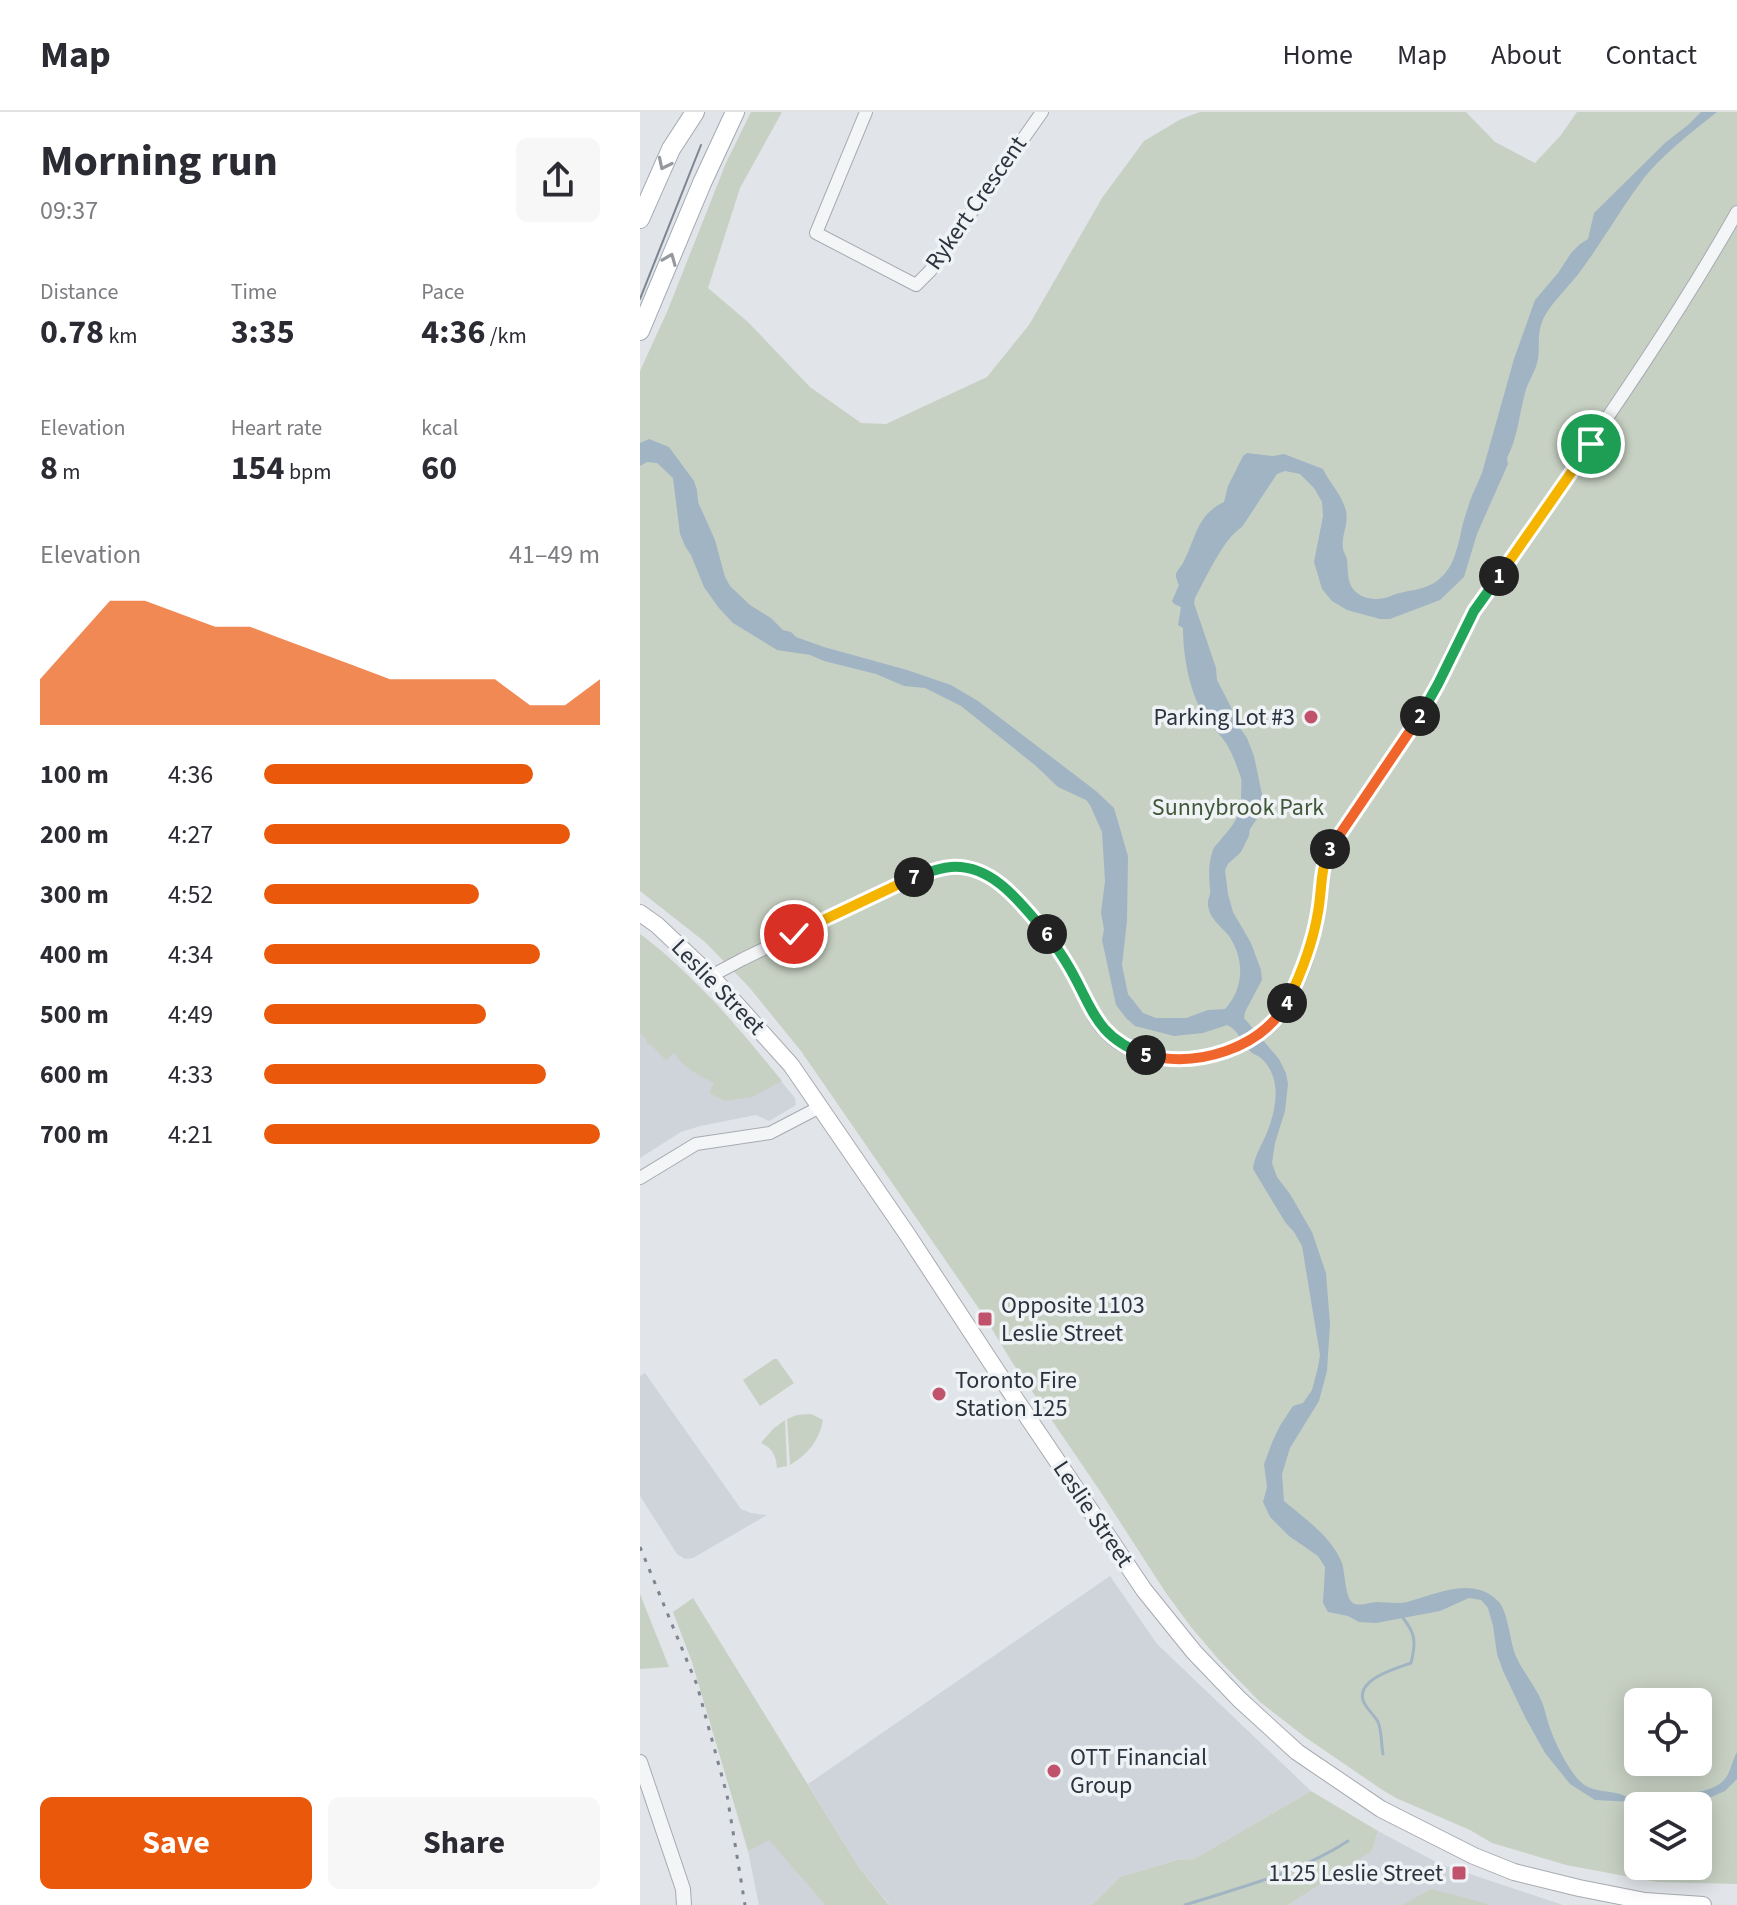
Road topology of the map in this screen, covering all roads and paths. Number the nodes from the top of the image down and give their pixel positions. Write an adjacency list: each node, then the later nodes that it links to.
1 (695, 112): 6 (main road, one-way to 6)
2 (735, 112): 7 (main road, one-way to 2)
3 (866, 112): 4 (street, Rykert Crescent)
4 (1042, 112)
5 (1737, 212): 9 (street)
6 (640, 219)
7 (640, 331)
8 (640, 913): 9 (main road, Leslie Street)
9 (711, 976): 10 (main road, Leslie Street)
10 (820, 1107): 11 (street); 14 (main road, Leslie Street)
11 (640, 1178)
12 (640, 1762): 13 (street)
13 (684, 1905)
14 (1703, 1905)

